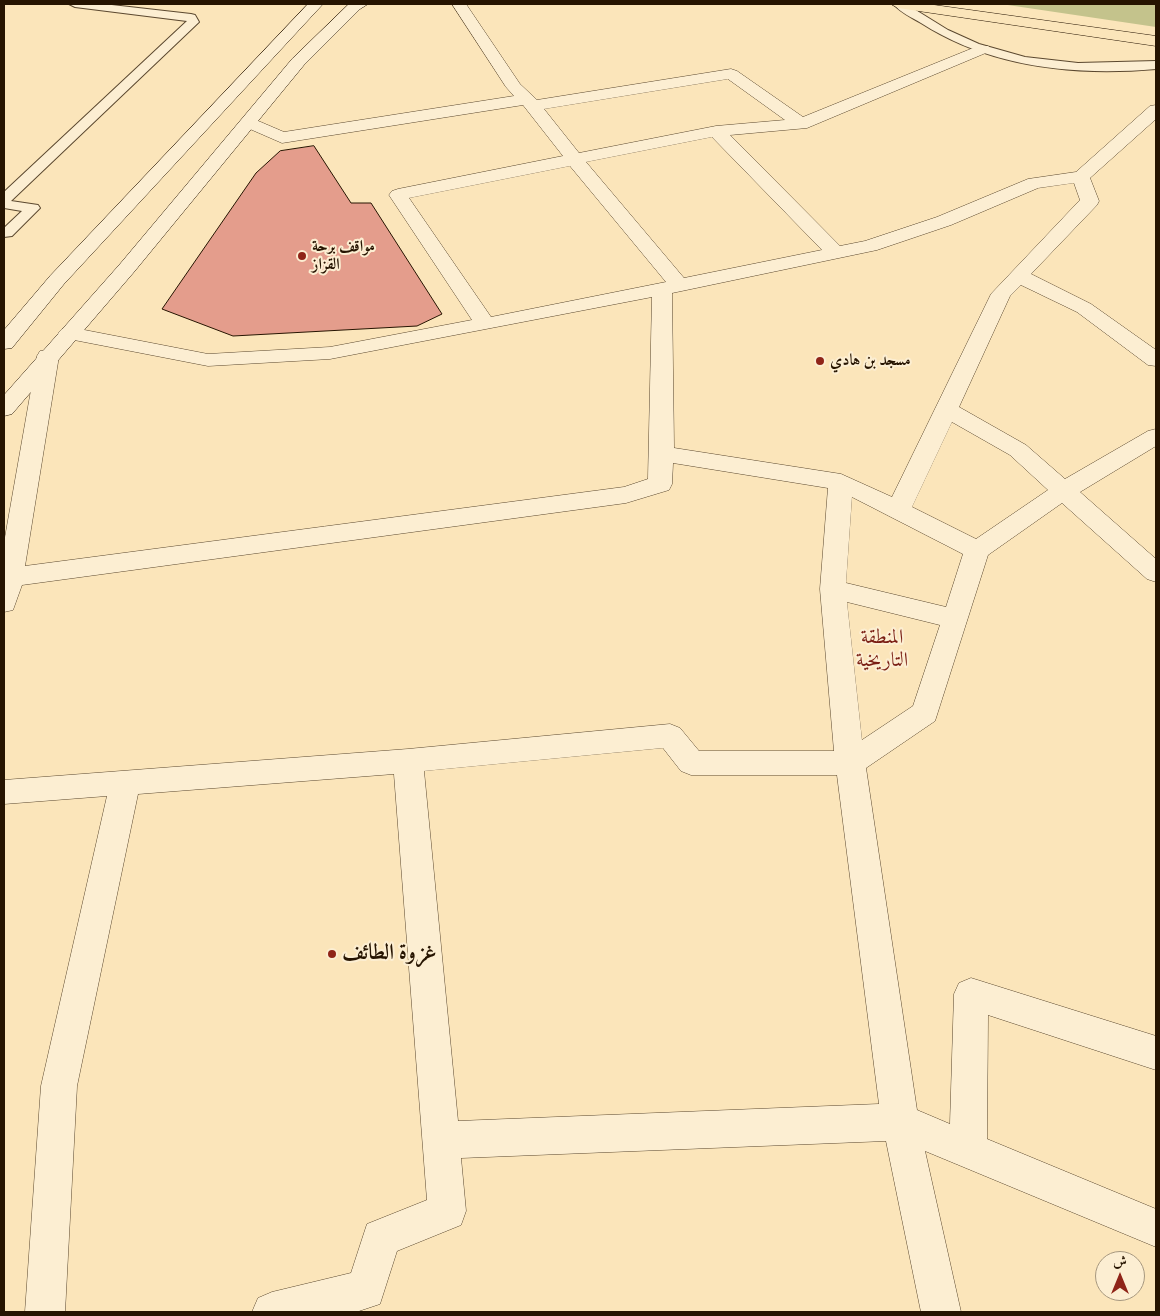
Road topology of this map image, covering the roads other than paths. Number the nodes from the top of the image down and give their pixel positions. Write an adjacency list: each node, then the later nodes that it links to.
1 (75, 4): 6 (lane)
2 (316, 4): 25 (street)
3 (361, 4): 12 (street)
4 (459, 4): 10 (street)
5 (899, 4): 7 (highway); 8 (lane)
6 (95, 5): 17 (lane)
7 (1156, 41)
8 (984, 49): 9 (lane); 13 (street)
9 (1156, 65)
10 (530, 102): 12 (street); 13 (street); 15 (street)
11 (1156, 110): 16 (street)
12 (249, 122): 24 (street)
13 (801, 124): 14 (street)
14 (716, 131): 15 (street); 20 (street)
15 (574, 160): 22 (street); 23 (street)
16 (1081, 177): 20 (street); 21 (street)
17 (4, 199)
18 (4, 204): 19 (lane)
19 (4, 233)
20 (836, 253): 22 (street)
21 (1019, 276): 27 (street); 29 (street)
22 (670, 287): 23 (street); 31 (street)
23 (485, 324): 24 (street)
24 (69, 333): 26 (street)
25 (4, 343)
26 (48, 356): 28 (street); 37 (street)
27 (1156, 360)
28 (4, 409)
29 (946, 409): 33 (street); 34 (street)
30 (1156, 436): 33 (street)
31 (662, 454): 32 (street); 37 (street)
32 (841, 482): 34 (street); 38 (street)
33 (1063, 491): 35 (street); 36 (street)
34 (898, 510): 35 (street)
35 (977, 550): 40 (street)
36 (1156, 573)
37 (10, 578): 39 (street)
38 (834, 589): 40 (street); 42 (street)
39 (4, 603)
40 (955, 619): 42 (street)
41 (408, 761): 42 (street); 43 (street); 47 (street)
42 (850, 763): 46 (street)
43 (125, 782): 44 (street); 50 (street)
44 (4, 792)
45 (1156, 1054): 48 (street)
46 (900, 1122): 47 (street); 48 (street); 52 (street)
47 (441, 1140): 51 (street)
48 (968, 1149): 49 (street)
49 (1156, 1228)
50 (45, 1312)
51 (272, 1312)
52 (940, 1312)

